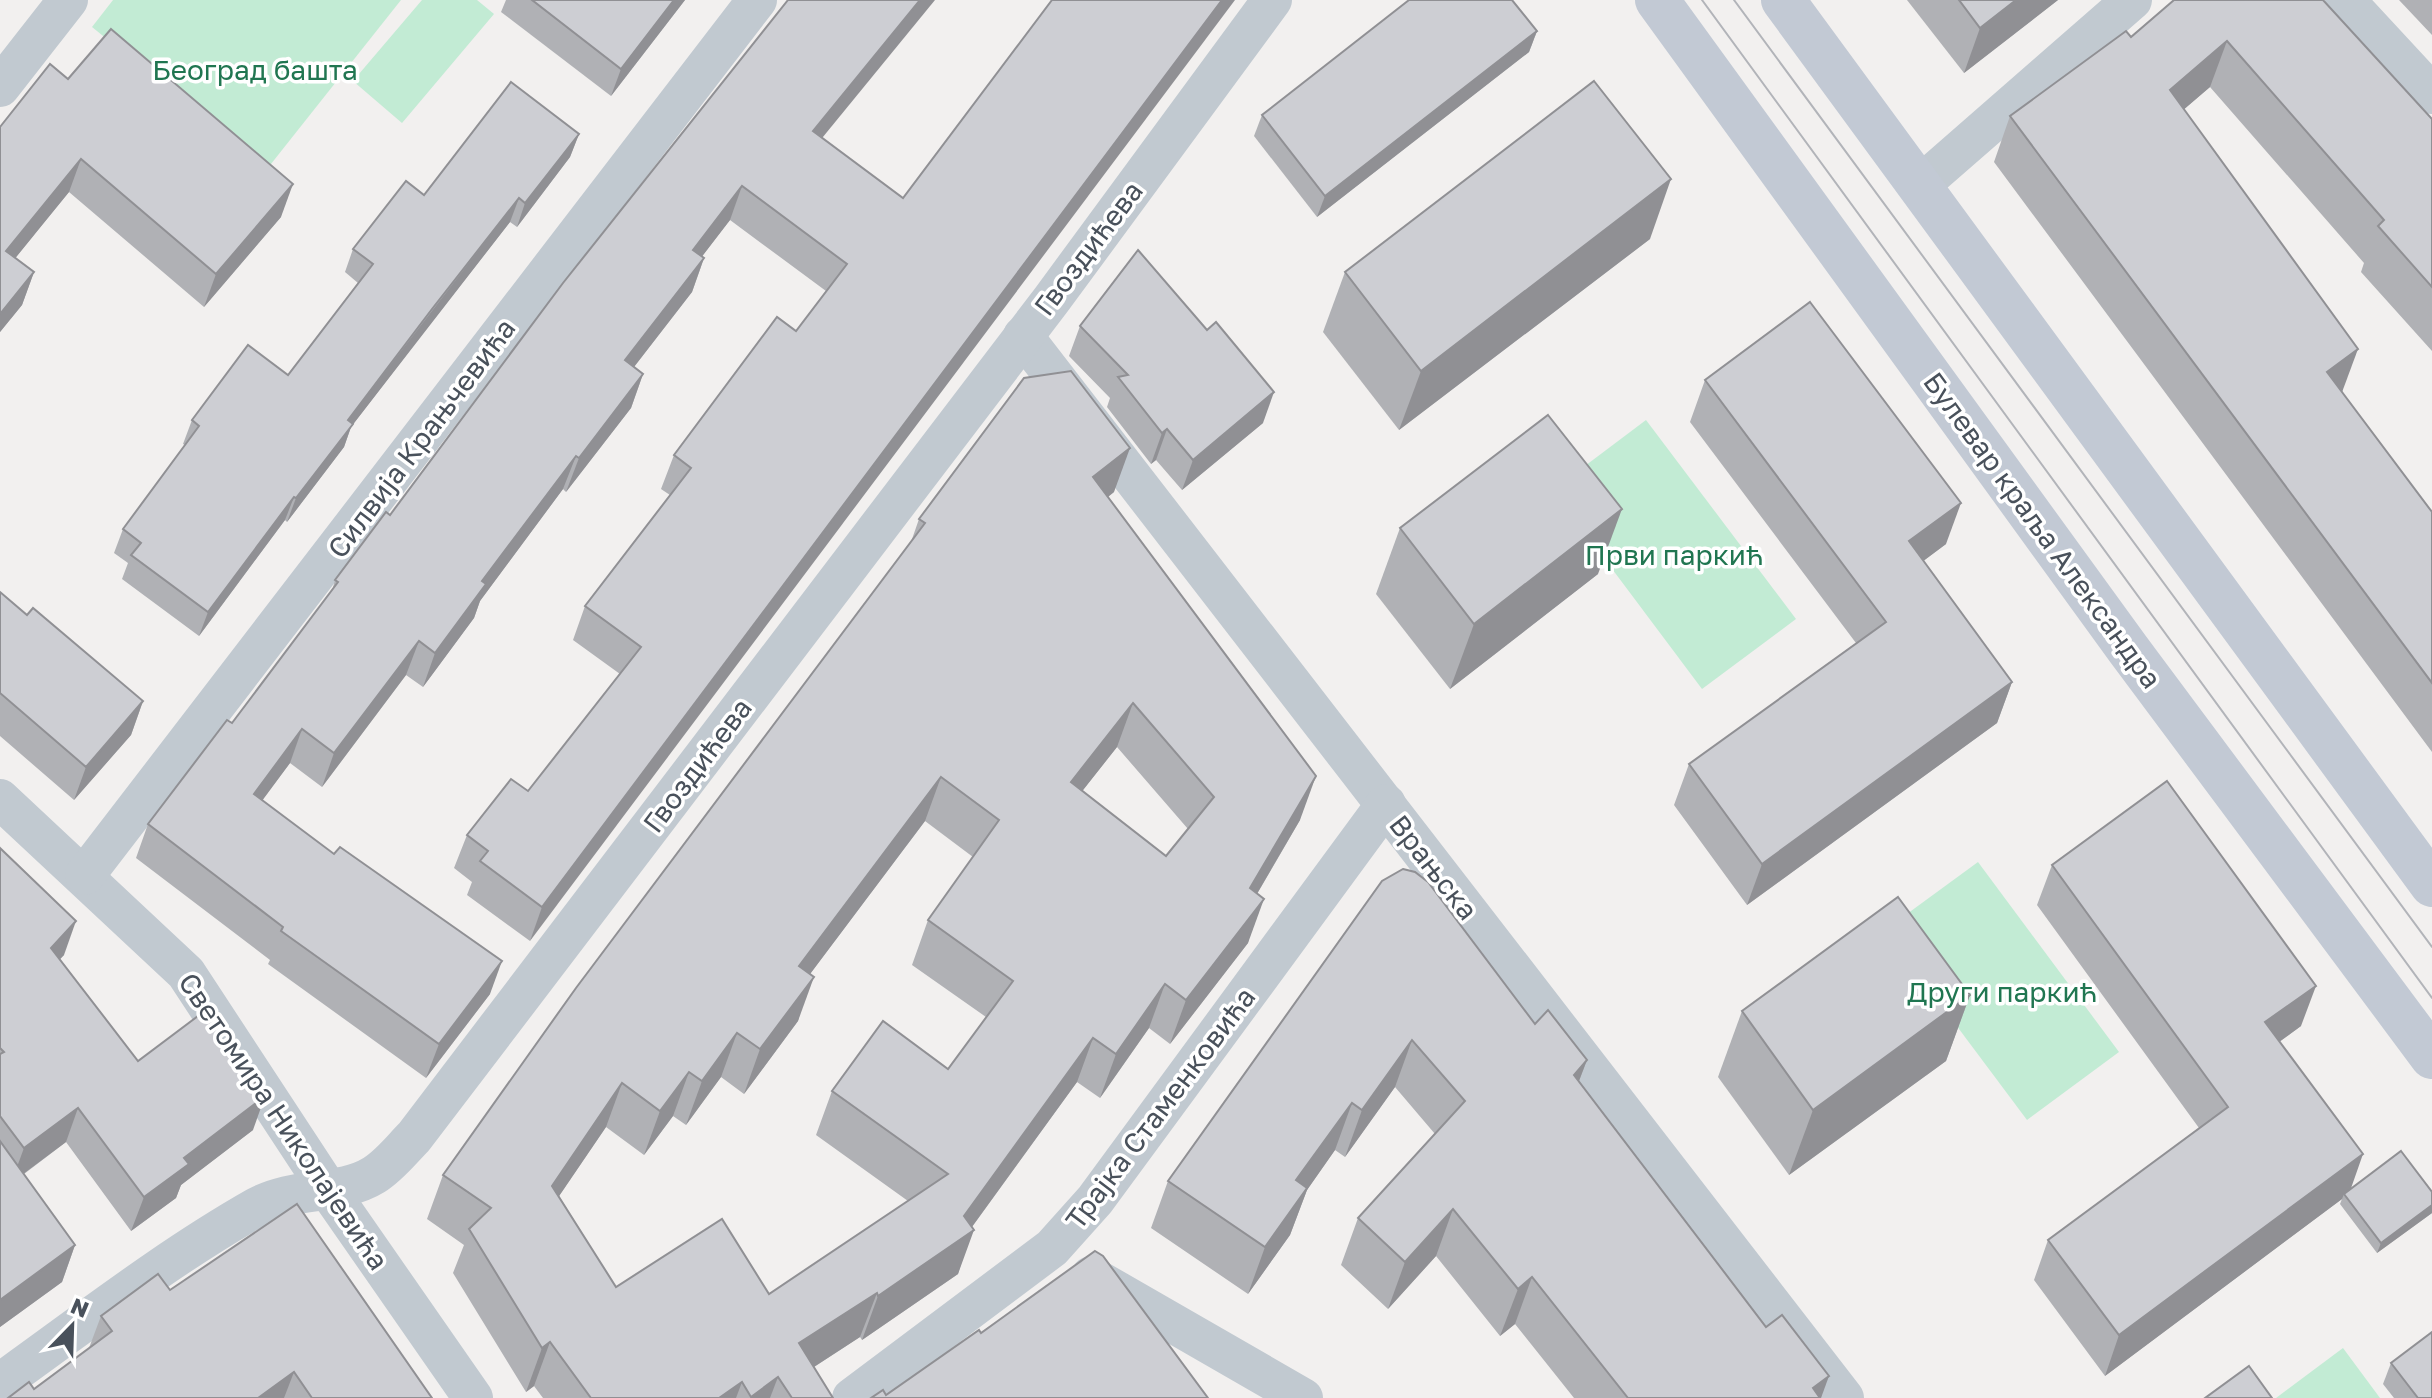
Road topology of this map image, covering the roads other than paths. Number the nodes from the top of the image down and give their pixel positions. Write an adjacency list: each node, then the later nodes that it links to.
1 (68, 0): 8 (street)
2 (757, 0): 14 (street, Силвија Крањчевића)
3 (1272, 0): 11 (street, Гвоздићева)
4 (1657, 0): 16 (main road, Булевар краља Александра)
5 (1783, 0): 10 (main road)
6 (2132, 0): 10 (street)
7 (2345, 0): 9 (street)
8 (0, 87)
9 (2432, 94)
10 (1919, 186): 15 (main road)
11 (1023, 336): 13 (street, Врањска); 17 (street, Гвоздићева)
12 (0, 799): 14 (street, Светомира Николајевића)
13 (1386, 804): 18 (street, Трајка Стаменковића); 23 (street, Врањска)
14 (85, 875): 17 (street, Светомира Николајевића)
15 (2432, 885)
16 (2432, 1057)
17 (327, 1188): 19 (street, Гвоздићева); 20 (street, Светомира Николајевића)
18 (1052, 1248): 21 (street, Трајка Стаменковића); 22 (street)
19 (0, 1383)
20 (473, 1398)
21 (852, 1398)
22 (1303, 1398)
23 (1844, 1398)

